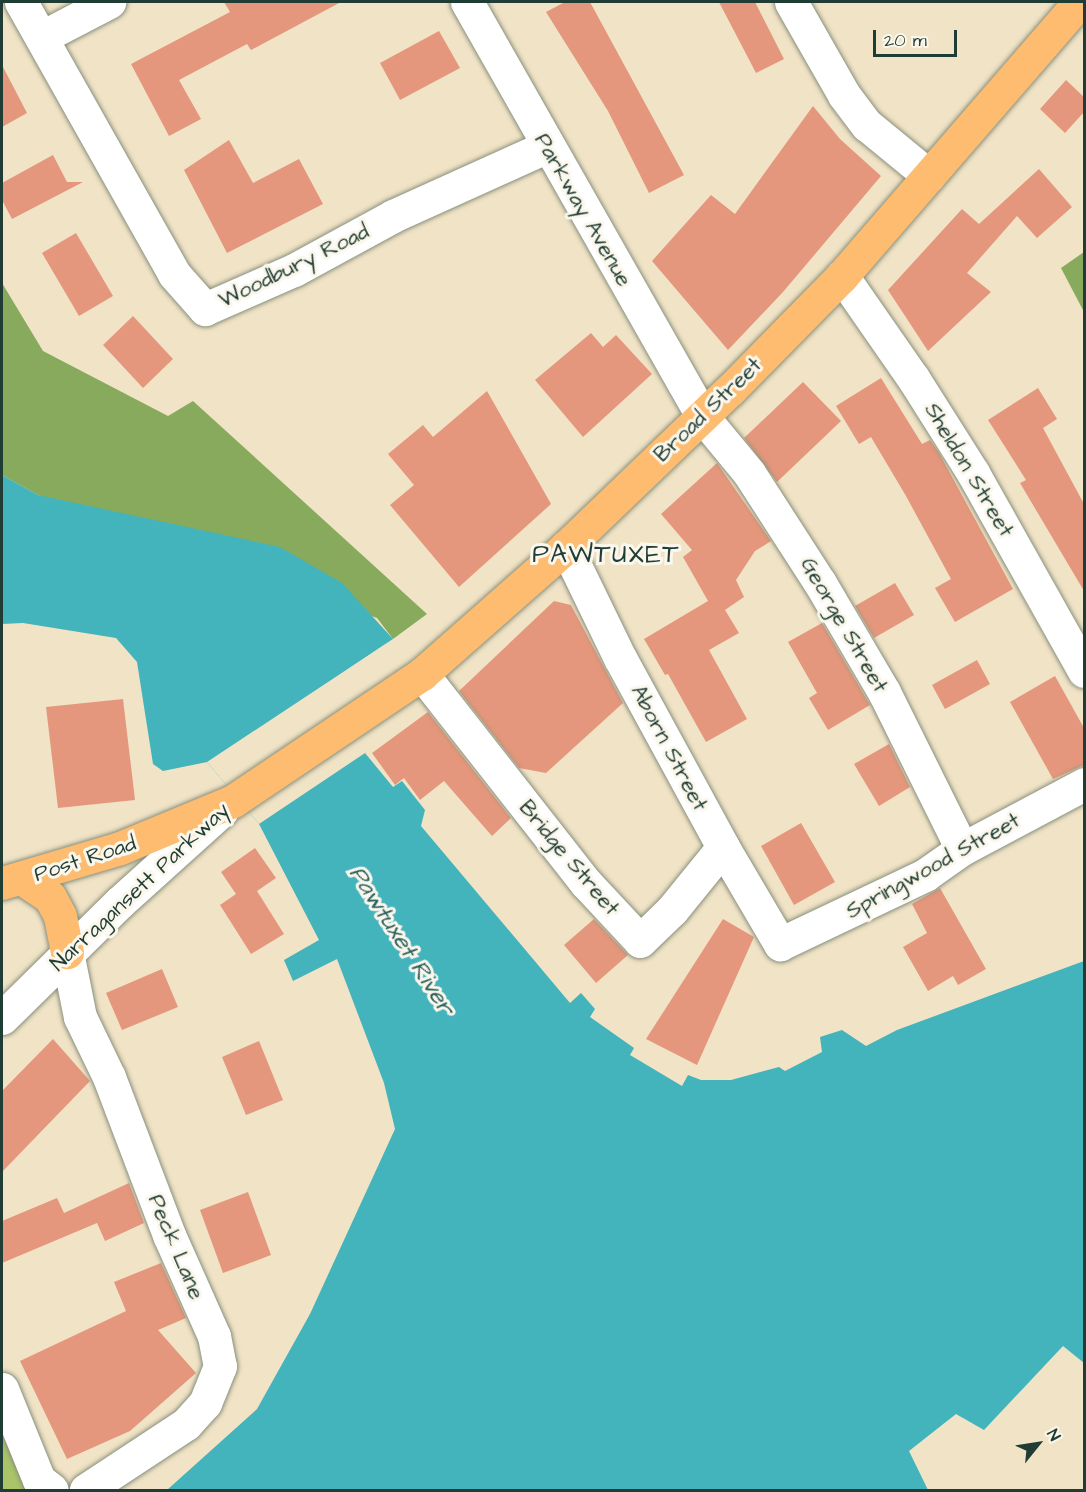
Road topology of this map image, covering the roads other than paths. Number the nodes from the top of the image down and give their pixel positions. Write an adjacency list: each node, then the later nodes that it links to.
1 (21, 2): 6 (street, Woodbury Road)
2 (110, 2): 6 (street)
3 (467, 2): 7 (street, Parkway Avenue)
4 (791, 2): 8 (street)
5 (1079, 2): 8 (main road, Broad Street)
6 (42, 37): 7 (street, Woodbury Road)
7 (546, 147): 10 (street, Parkway Avenue)
8 (929, 176): 9 (main road, Broad Street)
9 (842, 276): 10 (main road, Broad Street); 12 (street, Sheldon Street)
10 (702, 416): 11 (main road, Broad Street); 18 (street, George Street)
11 (566, 547): 13 (main road, Broad Street); 17 (street, Aborn Street)
12 (1084, 670)
13 (419, 676): 14 (main road, Broad Street); 17 (street, Bridge Street)
14 (286, 764): 16 (main road, Narragansett Parkway)
15 (1084, 784): 18 (street, Springwood Street)
16 (235, 800): 19 (main road, Post Road); 21 (street, Narragansett Parkway)
17 (723, 847): 20 (street, Aborn Street)
18 (962, 849): 20 (street, Springwood Street)
19 (12, 881): 21 (main road)
20 (780, 944)
21 (68, 952): 22 (street, Narragansett Parkway); 25 (street, Peck Lane)
22 (2, 1018)
23 (2, 1389): 24 (street)
24 (52, 1491)
25 (86, 1491)

